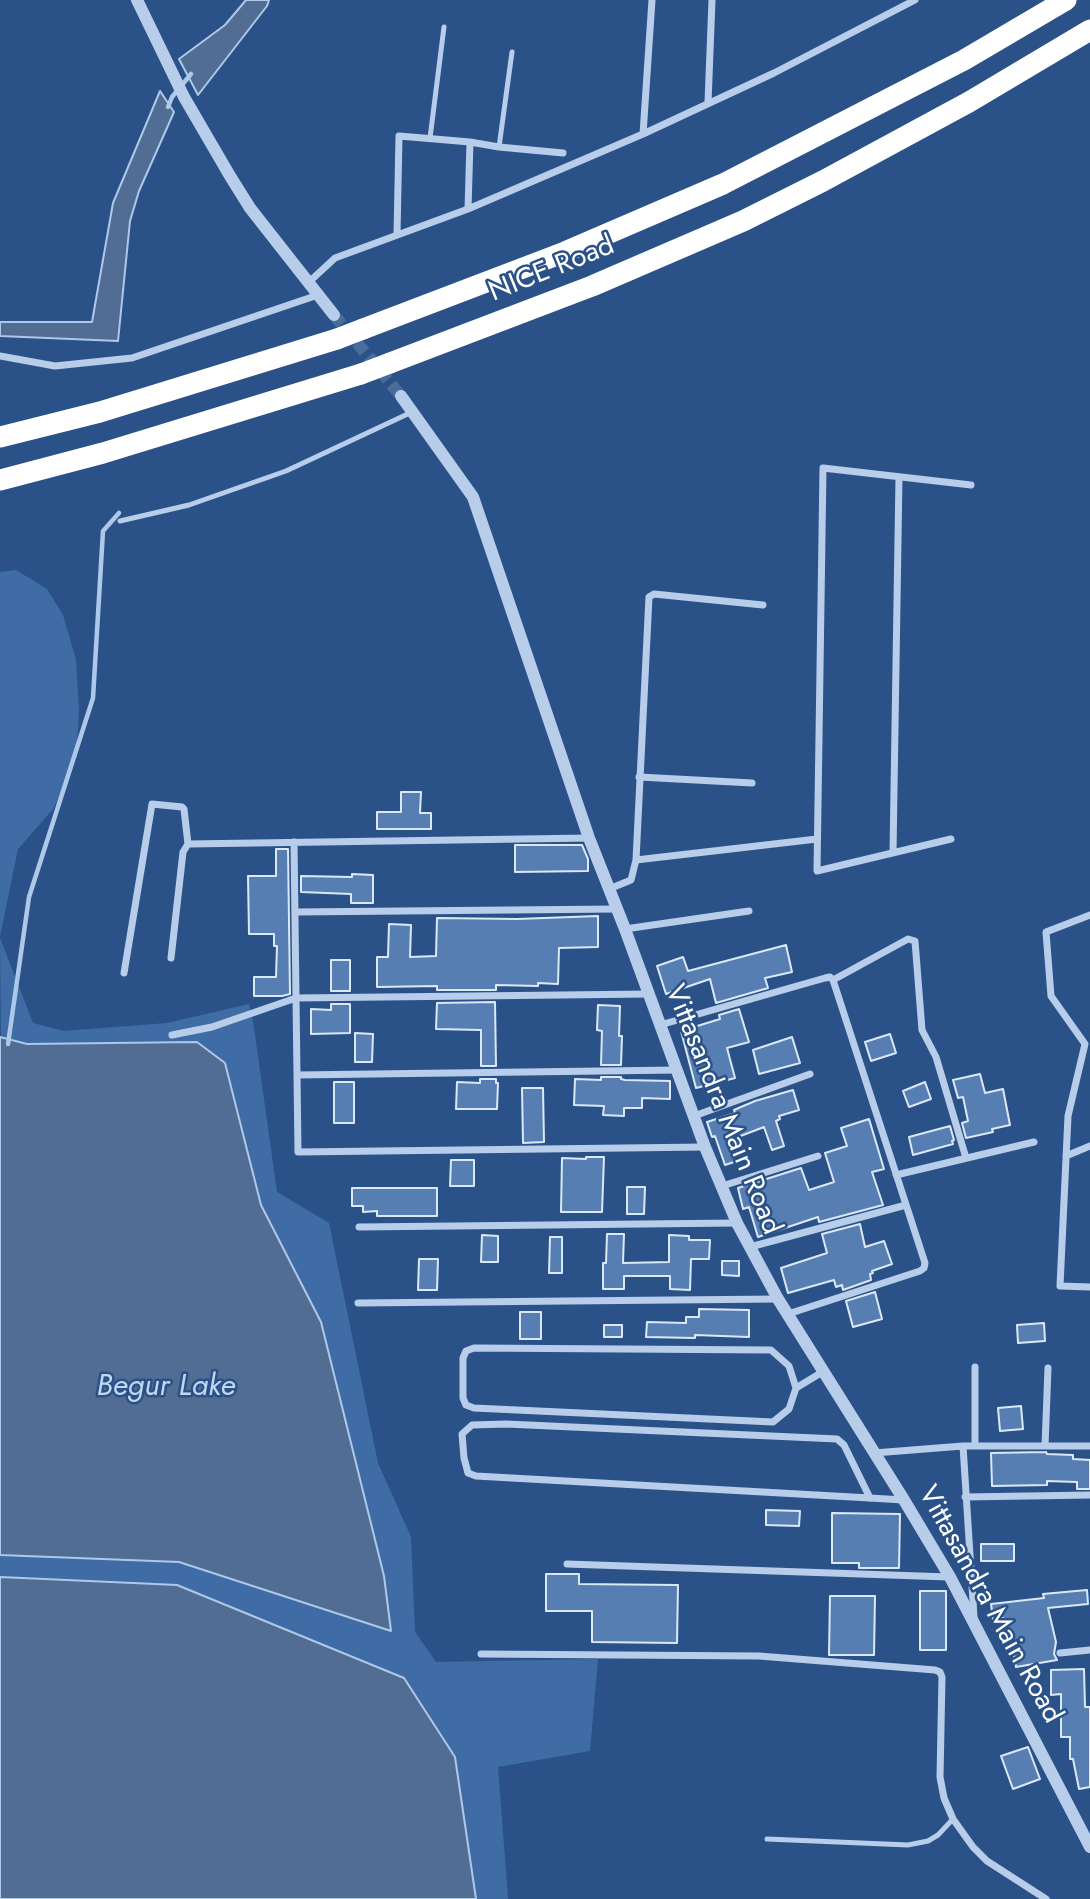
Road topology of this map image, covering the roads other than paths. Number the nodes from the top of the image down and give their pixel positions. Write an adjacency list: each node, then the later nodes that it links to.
1 (137, 0): 17 (street)
2 (652, 0): 10 (street)
3 (712, 0): 9 (street)
4 (915, 0): 9 (street)
5 (1066, 0): 23 (highway, NICE Road, bridge)
6 (444, 27): 11 (lane)
7 (1090, 30): 25 (highway, NICE Road, bridge)
8 (512, 52): 13 (lane)
9 (708, 103): 10 (street)
10 (643, 134): 15 (street)
11 (430, 138): 12 (street); 16 (street)
12 (470, 142): 13 (street); 15 (street)
13 (499, 147): 14 (street)
14 (564, 153)
15 (468, 209): 16 (street)
16 (397, 235): 17 (street)
17 (308, 283): 18 (street)
18 (318, 295): 19 (street); 20 (street)
19 (334, 315)
20 (0, 356)
21 (401, 396): 22 (street, Vittasandra Main Road)
22 (412, 412): 27 (lane); 31 (street, Vittasandra Main Road)
23 (0, 437)
24 (899, 477): 26 (street); 32 (street); 36 (street)
25 (0, 480)
26 (971, 485)
27 (120, 521)
28 (762, 605): 29 (street)
29 (639, 777): 30 (street); 37 (street)
30 (752, 783)
31 (589, 838): 34 (street); 38 (street, Vittasandra Main Road)
32 (817, 839): 36 (street); 37 (street)
33 (951, 839): 36 (street)
34 (294, 842): 35 (street); 41 (street)
35 (188, 844): 44 (street); 45 (street)
36 (893, 853)
37 (636, 860): 38 (street)
38 (609, 889): 39 (street, Vittasandra Main Road)
39 (617, 909): 41 (street); 43 (street, Vittasandra Main Road)
40 (749, 911): 43 (street)
41 (295, 912): 48 (street)
42 (1090, 915): 51 (street)
43 (625, 929): 47 (street, Vittasandra Main Road)
44 (171, 958)
45 (124, 973)
46 (833, 979): 49 (street); 61 (street); 62 (street)
47 (649, 994): 48 (street); 49 (street, Vittasandra Main Road)
48 (296, 998): 50 (street); 54 (street)
49 (660, 1025): 52 (street, Vittasandra Main Road)
50 (172, 1035)
51 (1088, 1044): 60 (street)
52 (677, 1070): 54 (street); 55 (street, Vittasandra Main Road)
53 (810, 1074): 55 (street)
54 (297, 1075): 58 (street)
55 (694, 1116): 58 (street, Vittasandra Main Road)
56 (1034, 1142): 61 (street)
57 (1090, 1146): 60 (street)
58 (705, 1147): 63 (street, Vittasandra Main Road)
59 (818, 1156): 63 (street)
60 (1066, 1156): 68 (street)
61 (966, 1158): 62 (street)
62 (896, 1175): 64 (street)
63 (722, 1186): 65 (street, Vittasandra Main Road)
64 (906, 1205): 67 (street); 71 (street)
65 (737, 1223): 66 (street); 67 (street, Vittasandra Main Road)
66 (359, 1227)
67 (750, 1247): 69 (street, Vittasandra Main Road)
68 (1090, 1287)
69 (778, 1299): 70 (street); 71 (street, Vittasandra Main Road)
70 (358, 1303)
71 (788, 1314): 74 (street, Vittasandra Main Road)
72 (975, 1367): 77 (street)
73 (1048, 1367): 78 (street)
74 (824, 1371): 75 (street); 80 (street, Vittasandra Main Road)
75 (796, 1388): 75 (street)
76 (963, 1446): 77 (street); 80 (street); 82 (street)
77 (975, 1446): 78 (street)
78 (1045, 1446): 79 (street)
79 (1090, 1446)
80 (874, 1453): 84 (street, Vittasandra Main Road)
81 (1090, 1494): 82 (street)
82 (965, 1497): 87 (street)
83 (870, 1498): 83 (street); 84 (street)
84 (904, 1500): 86 (street, Vittasandra Main Road)
85 (567, 1563): 86 (street)
86 (950, 1577): 87 (street, Vittasandra Main Road)
87 (974, 1621): 93 (street, Vittasandra Main Road)
88 (1090, 1650): 89 (street)
89 (1060, 1653)
90 (481, 1654): 91 (street)
91 (953, 1819): 92 (lane); 94 (street)
92 (767, 1839)
93 (1090, 1847)
94 (1046, 1899)

